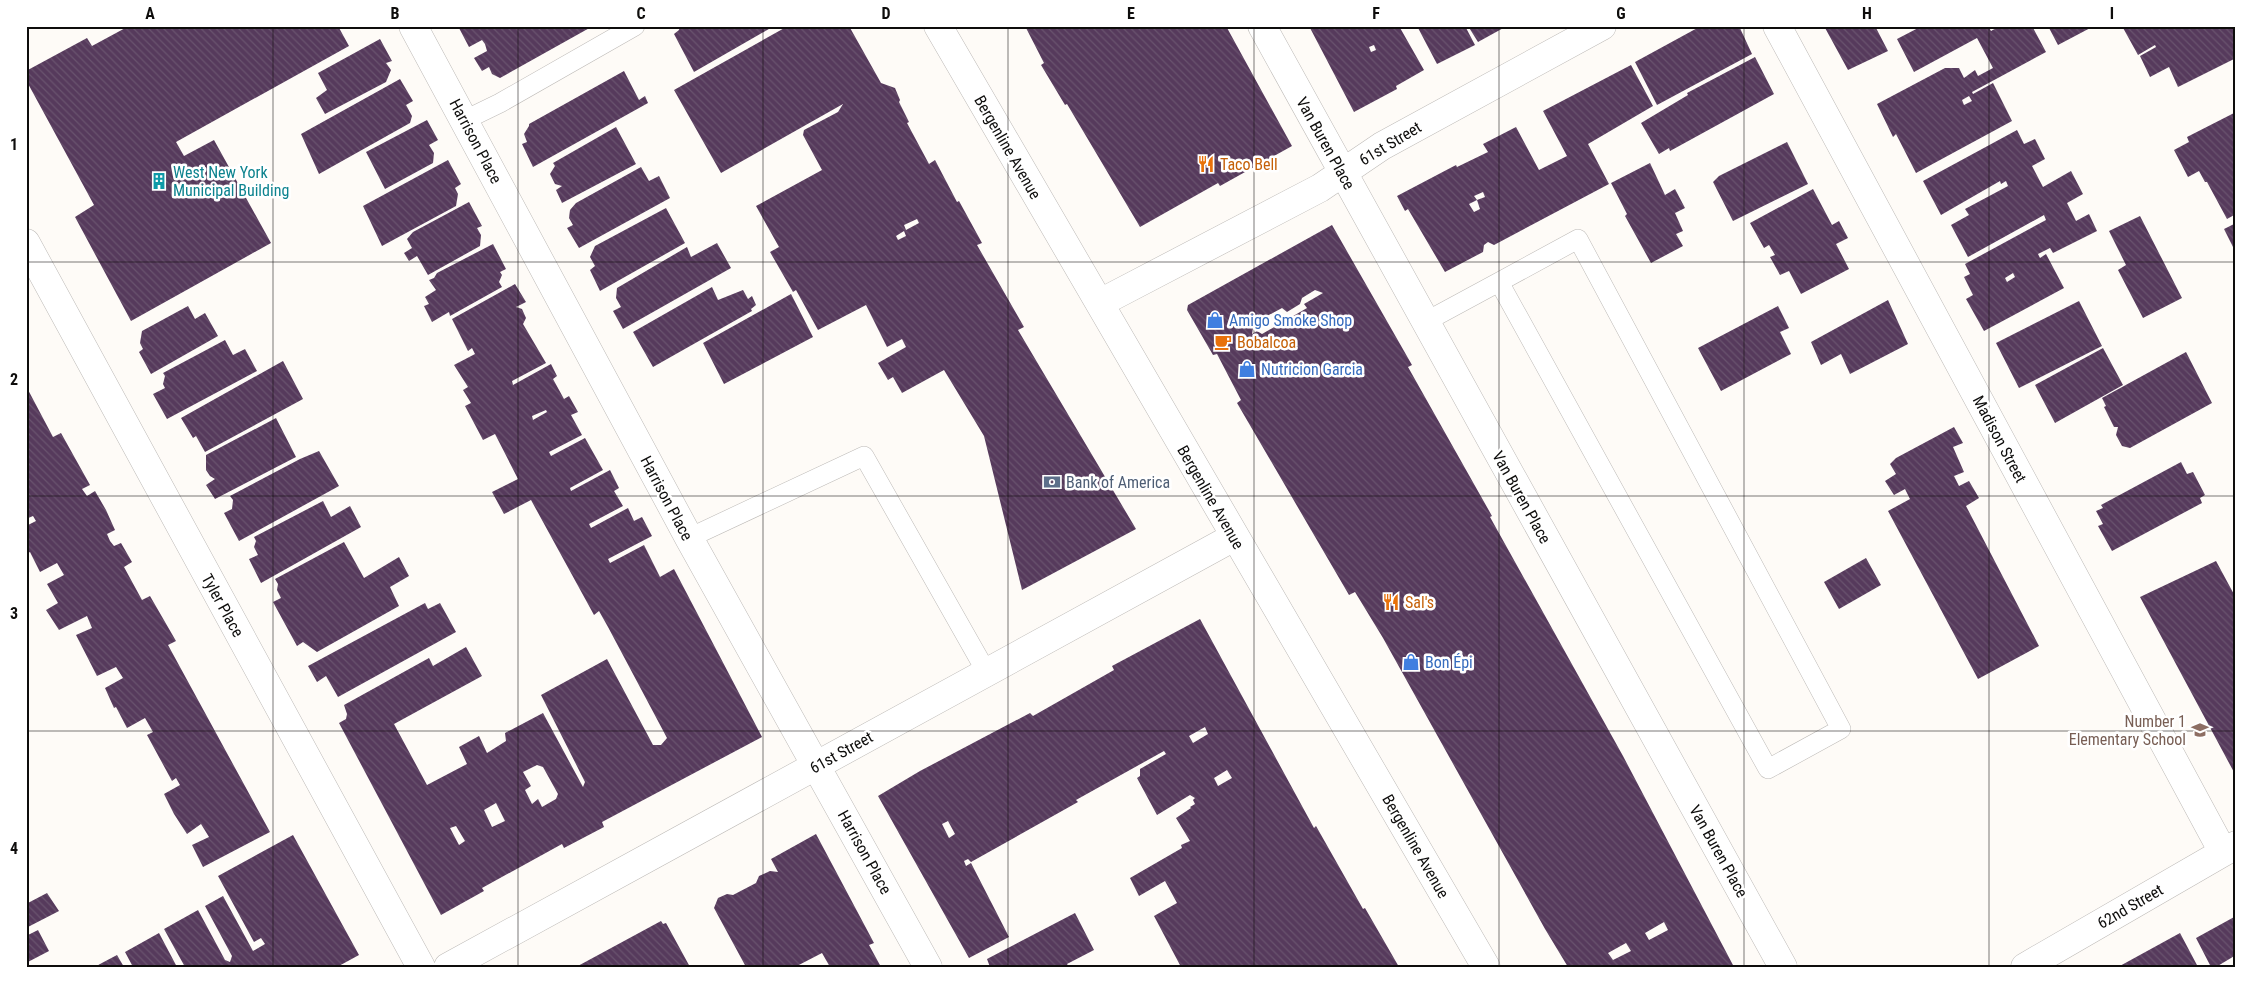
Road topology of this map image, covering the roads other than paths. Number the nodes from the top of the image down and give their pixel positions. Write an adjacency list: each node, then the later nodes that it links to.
1 (413, 26): 7 (street, Harrison Place)
2 (635, 26): 7 (lane)
3 (938, 26): 11 (street, Bergenline Avenue)
4 (1262, 26): 8 (street, Van Buren Place)
5 (1602, 26): 8 (street, 61st Street)
6 (1777, 26): 17 (street, Madison Street)
7 (465, 120): 13 (street, Harrison Place)
8 (1342, 173): 11 (street, 61st Street); 12 (street, Van Buren Place)
9 (26, 243): 18 (street, Tyler Place)
10 (1499, 282): 10 (lane); 12 (lane)
11 (1100, 303): 14 (street, Bergenline Avenue)
12 (1425, 322): 22 (street, Van Buren Place)
13 (689, 538): 15 (lane); 16 (street, Harrison Place)
14 (1234, 538): 15 (street, 61st Street); 21 (street, Bergenline Avenue)
15 (987, 673): 16 (street, 61st Street)
16 (817, 765): 19 (street, 61st Street); 20 (street, Harrison Place)
17 (2229, 848): 23 (street, 62nd Street)
18 (421, 967)
19 (448, 967)
20 (928, 967)
21 (1486, 967)
22 (1783, 967)
23 (2025, 967)

